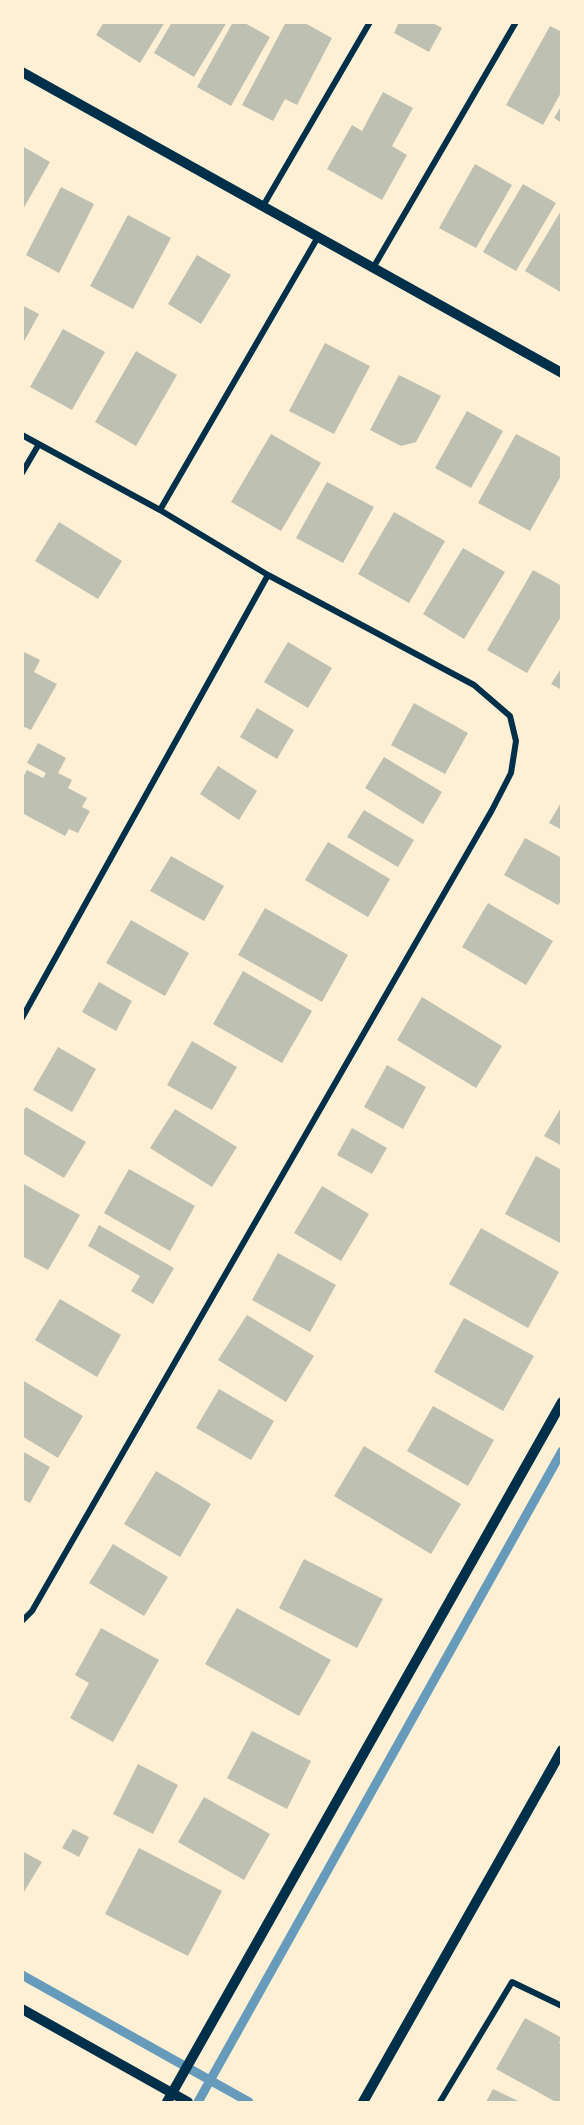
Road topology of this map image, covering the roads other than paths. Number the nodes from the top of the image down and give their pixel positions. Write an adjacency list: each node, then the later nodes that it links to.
1 (370, 22): 4 (street)
2 (516, 22): 6 (street)
3 (22, 72): 4 (street)
4 (263, 206): 5 (street)
5 (318, 237): 6 (street); 11 (street)
6 (373, 268): 7 (street)
7 (561, 373)
8 (22, 435): 9 (street)
9 (39, 444): 10 (street); 11 (street)
10 (22, 473)
11 (160, 510): 12 (street)
12 (268, 575): 13 (street); 15 (street)
13 (22, 1018)
14 (561, 1402): 19 (street)
15 (22, 1621)
16 (561, 1750): 21 (street)
17 (561, 2006): 22 (street)
18 (22, 2009): 19 (street)
19 (172, 2094): 20 (street)
20 (186, 2102)
21 (363, 2103)
22 (440, 2103)

